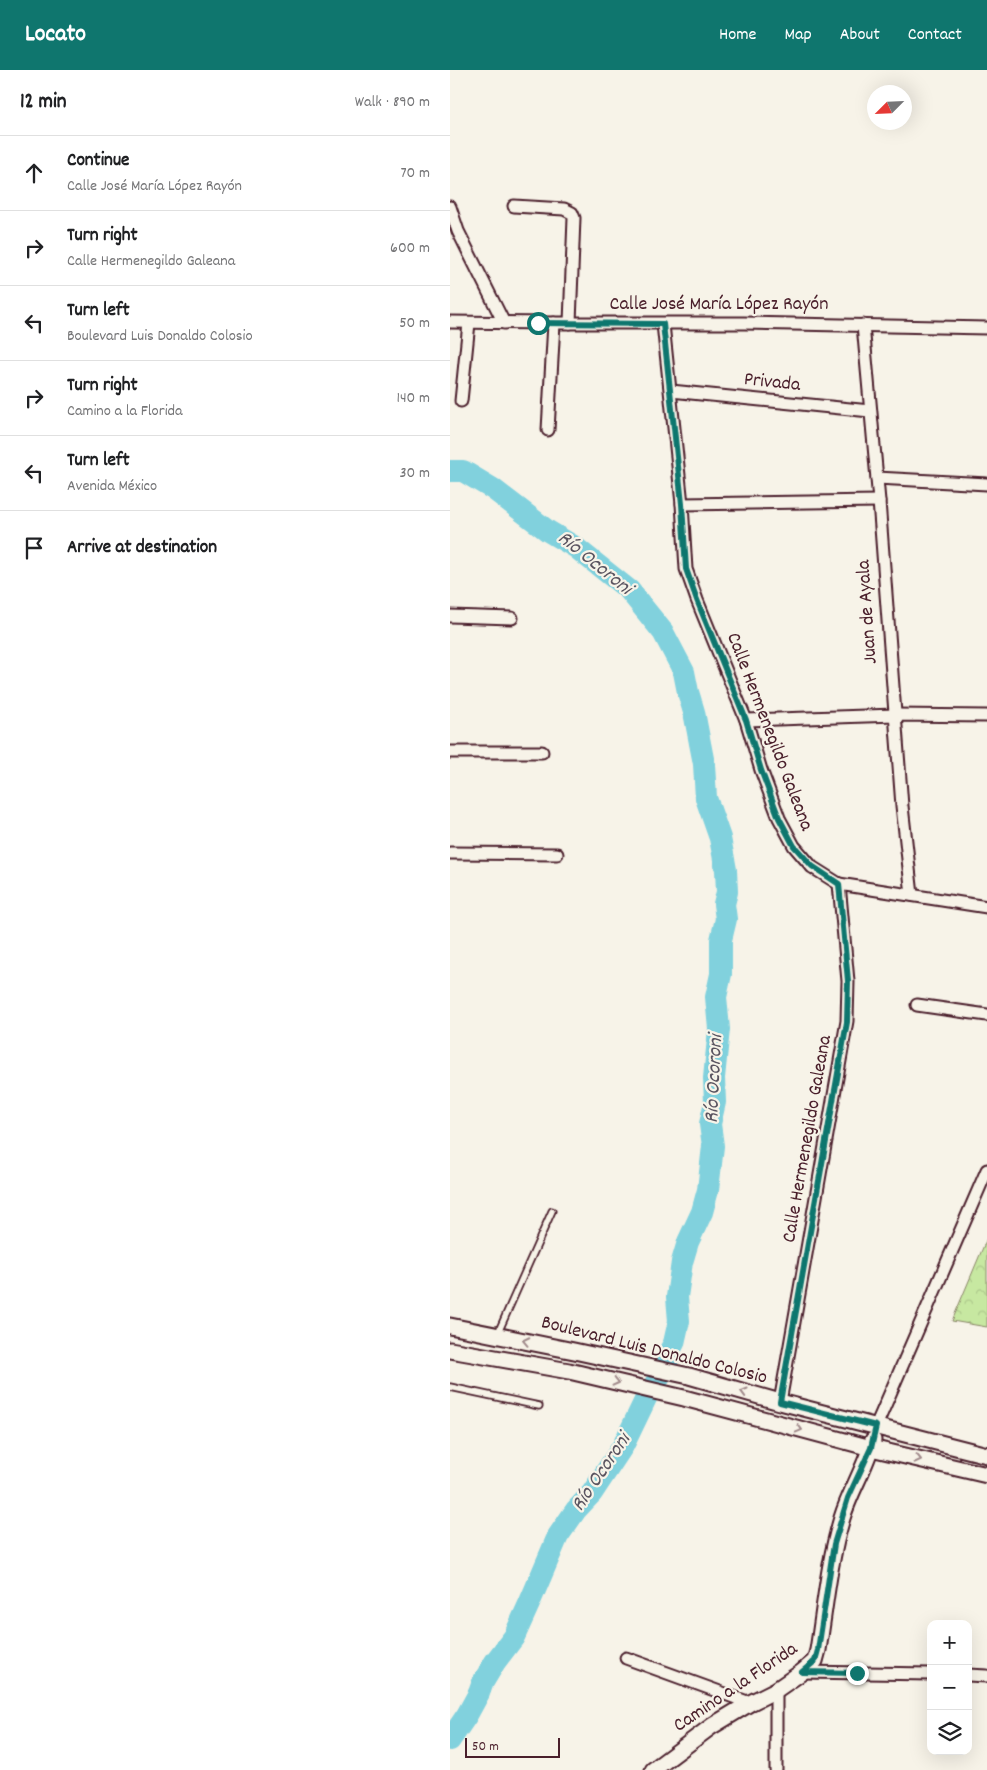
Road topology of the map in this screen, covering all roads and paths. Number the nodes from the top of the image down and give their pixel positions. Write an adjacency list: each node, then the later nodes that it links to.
1 (514, 206): 8 (street)
2 (450, 207): 3 (street)
3 (454, 233): 6 (street)
4 (450, 322): 5 (street, Calle José María López Rayón)
5 (469, 323): 6 (street, Calle José María López Rayón); 13 (street)
6 (504, 323): 7 (street, Calle José María López Rayón)
7 (554, 323): 8 (street, Calle José María López Rayón); 15 (street)
8 (570, 323): 9 (street, Calle José María López Rayón)
9 (663, 324): 10 (street, Calle José María López Rayón); 12 (street, Calle Hermenegildo Galeana)
10 (863, 325): 11 (street, Calle José María López Rayón); 14 (street, Juan de Ayala)
11 (987, 328)
12 (671, 392): 14 (street, Privada); 19 (street, Calle Hermenegildo Galeana)
13 (461, 401)
14 (870, 411): 16 (street, Juan de Ayala)
15 (548, 430)
16 (877, 478): 17 (street); 18 (street, Juan de Ayala)
17 (987, 484)
18 (879, 501): 19 (street); 22 (street, Juan de Ayala)
19 (682, 504): 24 (street, Calle Hermenegildo Galeana)
20 (450, 616): 21 (street)
21 (512, 618)
22 (895, 715): 23 (street); 24 (street); 30 (street, Juan de Ayala)
23 (987, 716)
24 (746, 720): 29 (street, Calle Hermenegildo Galeana)
25 (450, 752): 26 (street)
26 (542, 752)
27 (450, 853): 28 (street)
28 (558, 854)
29 (839, 884): 30 (street); 40 (street, Calle Hermenegildo Galeana)
30 (912, 895): 31 (street)
31 (987, 907)
32 (917, 1005): 33 (street)
33 (987, 1015)
34 (987, 1170): 42 (street)
35 (552, 1211): 37 (lane)
36 (450, 1326): 37 (main road, Boulevard Luis Donaldo Colosio)
37 (497, 1334): 40 (main road, Boulevard Luis Donaldo Colosio, one-way to 37)
38 (450, 1350): 43 (main road, Boulevard Luis Donaldo Colosio, one-way to 43)
39 (450, 1387): 41 (lane)
40 (780, 1402): 42 (main road, Boulevard Luis Donaldo Colosio)
41 (539, 1406)
42 (876, 1426): 43 (main road, Camino a la Florida); 44 (main road, Boulevard Luis Donaldo Colosio)
43 (871, 1448): 45 (main road, Boulevard Luis Donaldo Colosio, one-way to 45); 47 (main road, Camino a la Florida)
44 (987, 1455)
45 (987, 1475)
46 (626, 1658): 52 (street)
47 (802, 1672): 48 (street); 51 (main road, Camino a la Florida)
48 (927, 1674)
49 (972, 1675): 50 (street)
50 (987, 1676)
51 (776, 1690): 52 (main road, Camino a la Florida); 54 (street)
52 (750, 1703): 53 (main road, Camino a la Florida)
53 (653, 1770)
54 (776, 1770)

